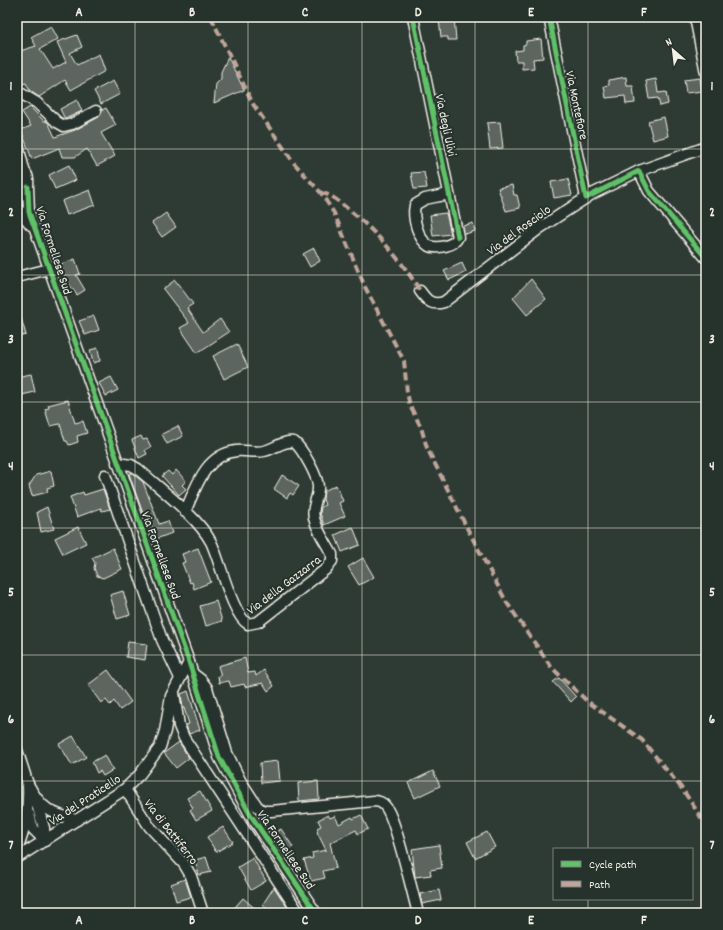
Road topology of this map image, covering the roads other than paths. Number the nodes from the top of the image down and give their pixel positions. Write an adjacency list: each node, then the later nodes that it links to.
1 (413, 17): 12 (street, Via degli Ulivi)
2 (549, 17): 14 (street, Via Montefiore)
3 (695, 17): 4 (street)
4 (706, 73)
5 (17, 91): 6 (street)
6 (96, 111)
7 (17, 141): 9 (street, Via Formellese Sud)
8 (706, 147): 10 (street, Via del Rosciolo)
9 (21, 168): 11 (street, Via Formellese Sud)
10 (639, 171): 14 (street, Via del Rosciolo); 17 (street)
11 (28, 187): 13 (street); 16 (street, Via Formellese Sud)
12 (450, 194): 12 (street, Via degli Ulivi)
13 (17, 197)
14 (586, 198): 20 (street, Via del Rosciolo)
15 (17, 208): 16 (street, Via Formellese Sud)
16 (34, 228): 18 (street, Via Formellese Sud)
17 (706, 258)
18 (49, 269): 19 (street); 21 (street, Via Formellese Sud)
19 (17, 277)
20 (420, 292)
21 (117, 463): 23 (street, Via della Gazzarra); 24 (street, Via Formellese Sud)
22 (105, 475): 26 (street)
23 (185, 512): 23 (street, Via della Gazzarra)
24 (189, 662): 25 (street, Via Formellese Sud); 26 (street, Via del Praticello)
25 (192, 674): 37 (street, Via Formellese Sud); 38 (street)
26 (180, 678): 27 (street, Via del Praticello)
27 (173, 692): 29 (street, Via del Praticello); 36 (street)
28 (17, 750): 30 (street)
29 (125, 789): 31 (street, Via del Praticello); 35 (street, Via di Battiferro)
30 (32, 803): 31 (street); 32 (street); 33 (street)
31 (78, 820): 32 (street, Via del Praticello)
32 (45, 841): 34 (street, Via del Praticello)
33 (17, 850)
34 (17, 858)
35 (203, 913)
36 (299, 913)
37 (316, 913)
38 (418, 913)

